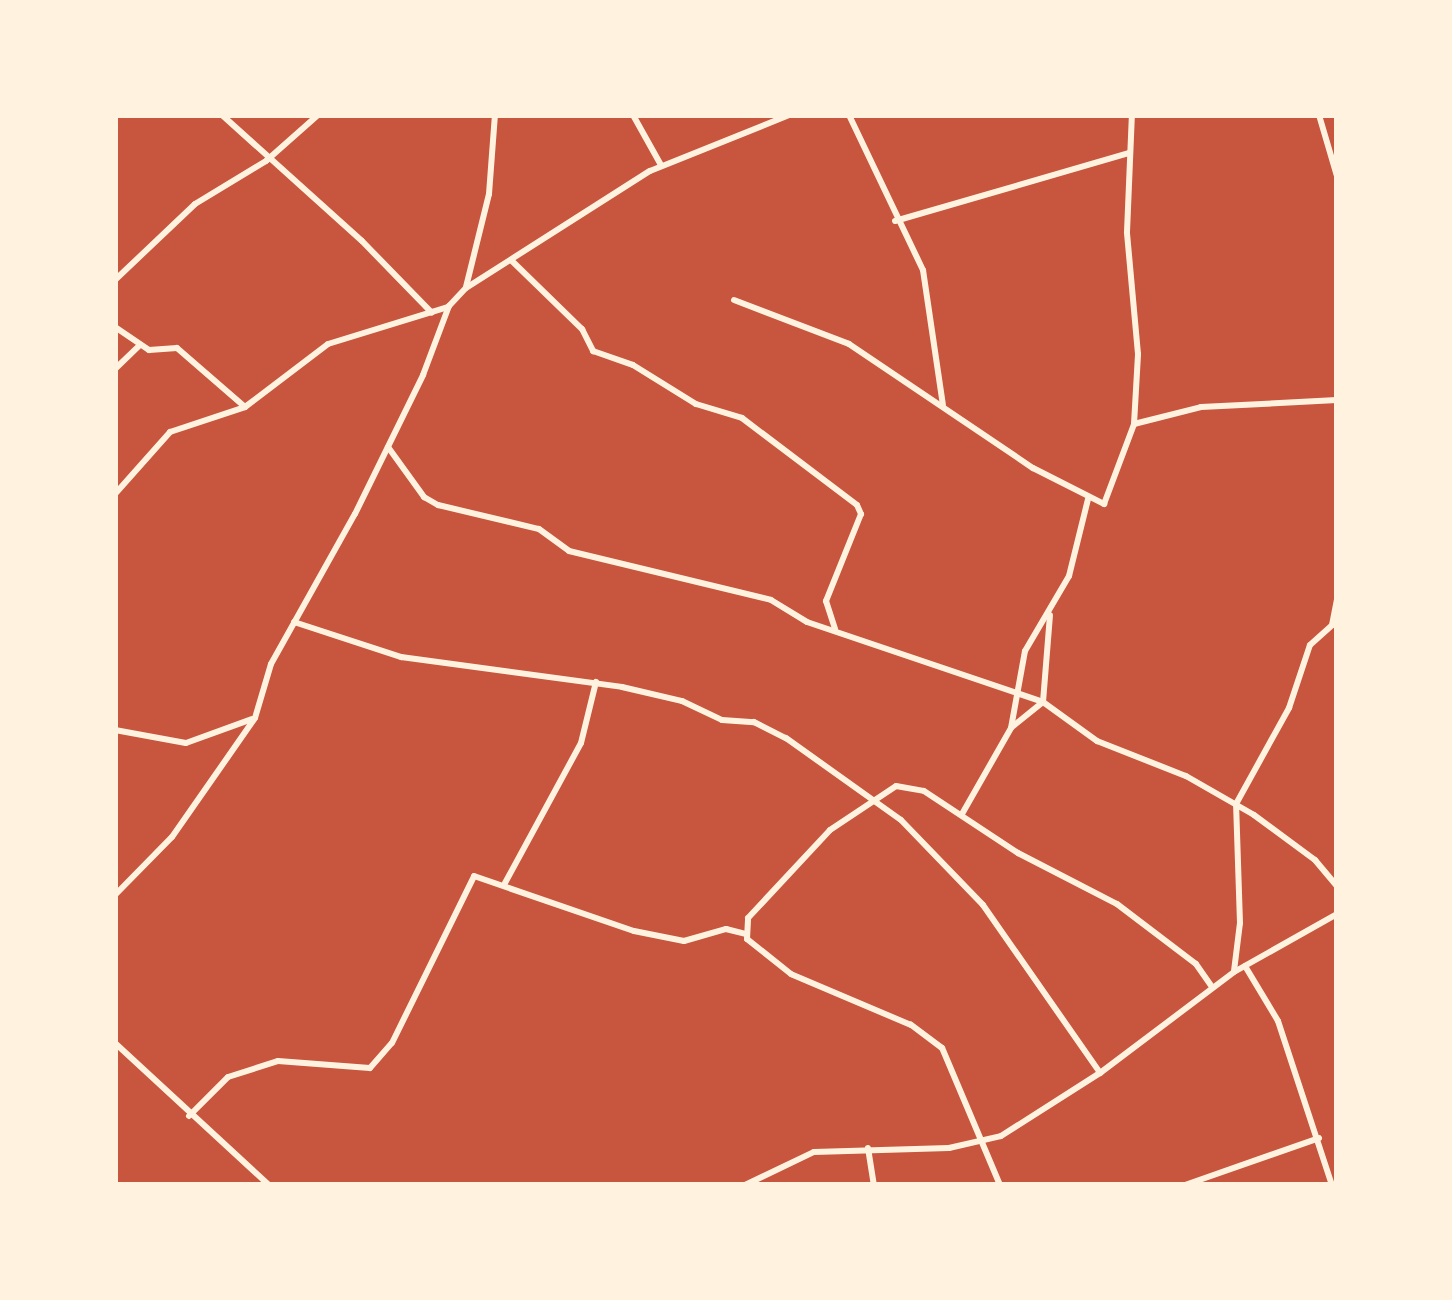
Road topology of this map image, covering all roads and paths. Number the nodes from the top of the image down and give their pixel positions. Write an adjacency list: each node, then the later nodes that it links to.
1 (222, 115): 11 (street)
2 (318, 115): 11 (street)
3 (495, 115): 17 (street)
4 (633, 115): 12 (street)
5 (789, 115): 12 (street)
6 (849, 115): 14 (street)
7 (1132, 115): 9 (street)
8 (1319, 115): 10 (street)
9 (1129, 153): 14 (street); 27 (street)
10 (1335, 155): 13 (street)
11 (266, 161): 16 (street); 20 (street)
12 (660, 165): 15 (street)
13 (1337, 176)
14 (895, 221): 25 (street)
15 (512, 261): 17 (street); 34 (street)
16 (115, 280)
17 (466, 288): 19 (street)
18 (734, 300): 25 (street)
19 (449, 306): 20 (street); 28 (street)
20 (432, 313): 26 (street)
21 (115, 327): 22 (street)
22 (139, 346): 23 (street); 26 (street)
23 (115, 370)
24 (1337, 400): 27 (street)
25 (943, 405): 30 (street)
26 (245, 407): 29 (street)
27 (1134, 424): 30 (street)
28 (388, 447): 33 (street); 34 (street)
29 (115, 494)
30 (1088, 499): 32 (street)
31 (1337, 599): 42 (street)
32 (1050, 614): 36 (street); 37 (street)
33 (294, 622): 35 (street); 38 (street)
34 (834, 629): 36 (street)
35 (596, 682): 41 (street); 44 (street)
36 (1016, 693): 37 (street); 39 (street)
37 (1043, 702): 39 (street); 42 (street)
38 (255, 718): 40 (street); 46 (street)
39 (1010, 728): 43 (street)
40 (115, 730)
41 (877, 800): 43 (street); 48 (street); 53 (street)
42 (1236, 804): 45 (street); 50 (street)
43 (962, 814): 51 (street)
44 (504, 883): 48 (street); 54 (street)
45 (1337, 886)
46 (115, 895)
47 (1337, 914): 49 (street)
48 (746, 934): 56 (street)
49 (1244, 966): 50 (street); 55 (street)
50 (1234, 972): 51 (street)
51 (1212, 987): 53 (street)
52 (115, 1043): 54 (street)
53 (1100, 1074): 56 (street)
54 (190, 1116): 58 (street)
55 (1318, 1138): 62 (street); 63 (street)
56 (984, 1142): 57 (street); 61 (street)
57 (868, 1148): 59 (street); 60 (street)
58 (268, 1185)
59 (745, 1185)
60 (874, 1185)
61 (1000, 1185)
62 (1185, 1185)
63 (1332, 1185)

